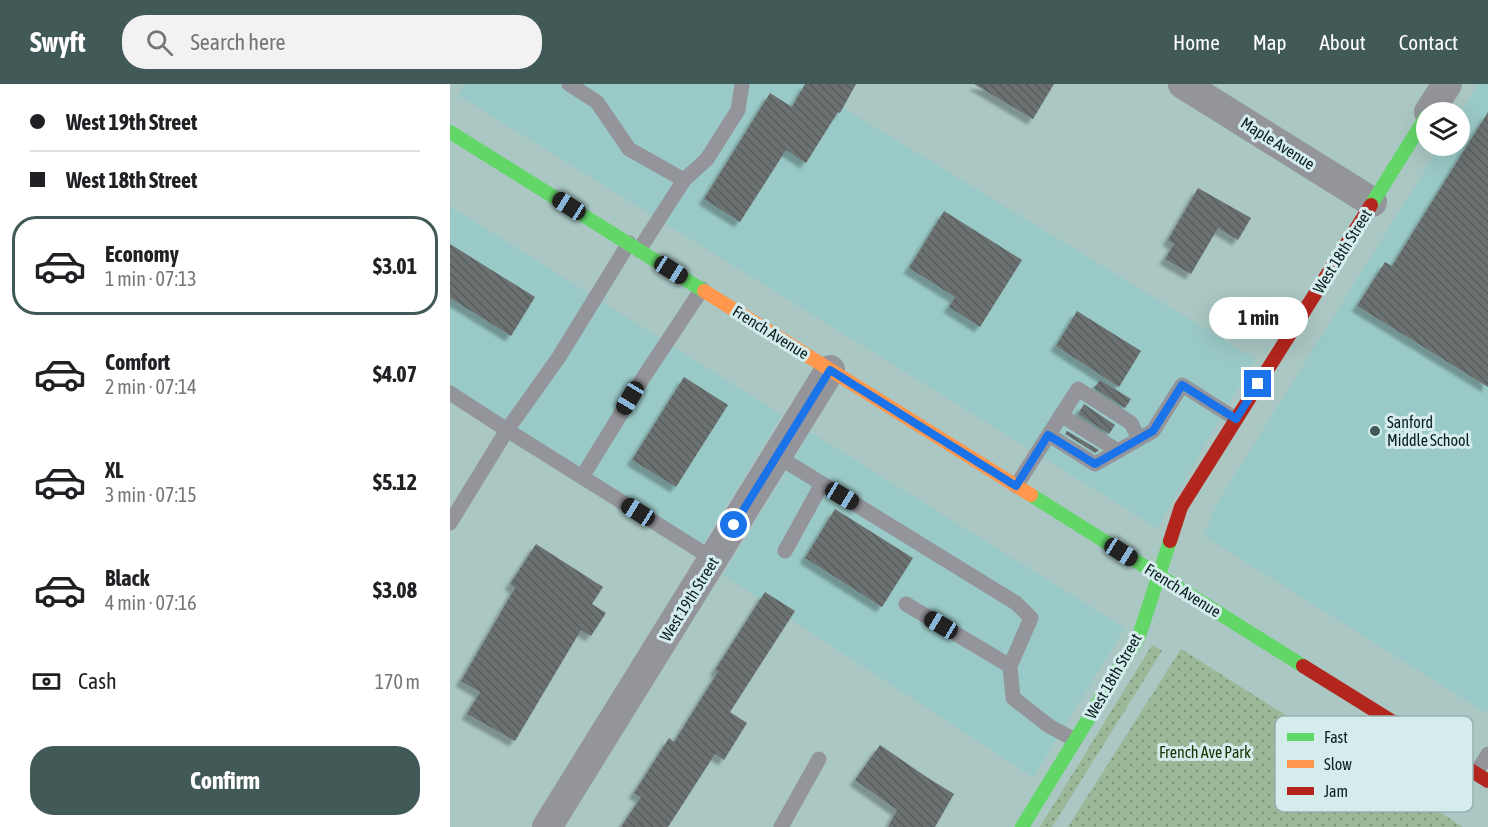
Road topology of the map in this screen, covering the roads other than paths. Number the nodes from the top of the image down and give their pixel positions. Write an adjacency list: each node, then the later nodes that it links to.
1 (569, 84): 8 (lane)
2 (742, 84): 8 (lane)
3 (1183, 84): 9 (street, Maple Avenue)
4 (1447, 84): 5 (street)
5 (1435, 102)
6 (450, 132): 10 (main road, French Avenue)
7 (1416, 133): 9 (main road, West 18th Street)
8 (684, 180): 10 (lane)
9 (1372, 202): 15 (main road, West 18th Street)
10 (634, 247): 11 (main road, French Avenue); 16 (lane)
11 (702, 290): 12 (main road, French Avenue); 21 (lane)
12 (830, 370): 20 (street, West 19th Street); 23 (main road, French Avenue)
13 (450, 393): 16 (lane)
14 (1061, 415): 17 (lane); 18 (lane); 19 (lane)
15 (1236, 419): 18 (lane); 27 (main road, West 18th Street)
16 (507, 430): 21 (lane); 24 (lane)
17 (1048, 435): 19 (lane); 23 (lane)
18 (1139, 439): 19 (lane)
19 (1118, 451)
20 (777, 456): 22 (lane); 26 (street, West 19th Street)
21 (582, 477): 26 (lane)
22 (822, 484): 25 (lane); 29 (lane)
23 (1016, 486): 27 (main road, French Avenue)
24 (450, 523)
25 (785, 551)
26 (713, 560): 35 (street, West 19th Street)
27 (1159, 575): 30 (main road, French Avenue); 31 (main road, West 18th Street)
28 (906, 604): 29 (lane)
29 (1010, 666): 31 (lane)
30 (1384, 716)
31 (1076, 740): 37 (main road, West 18th Street)
32 (1488, 754): 34 (lane)
33 (819, 759): 36 (lane)
34 (1482, 777)
35 (547, 827)
36 (782, 827)
37 (1022, 827)

